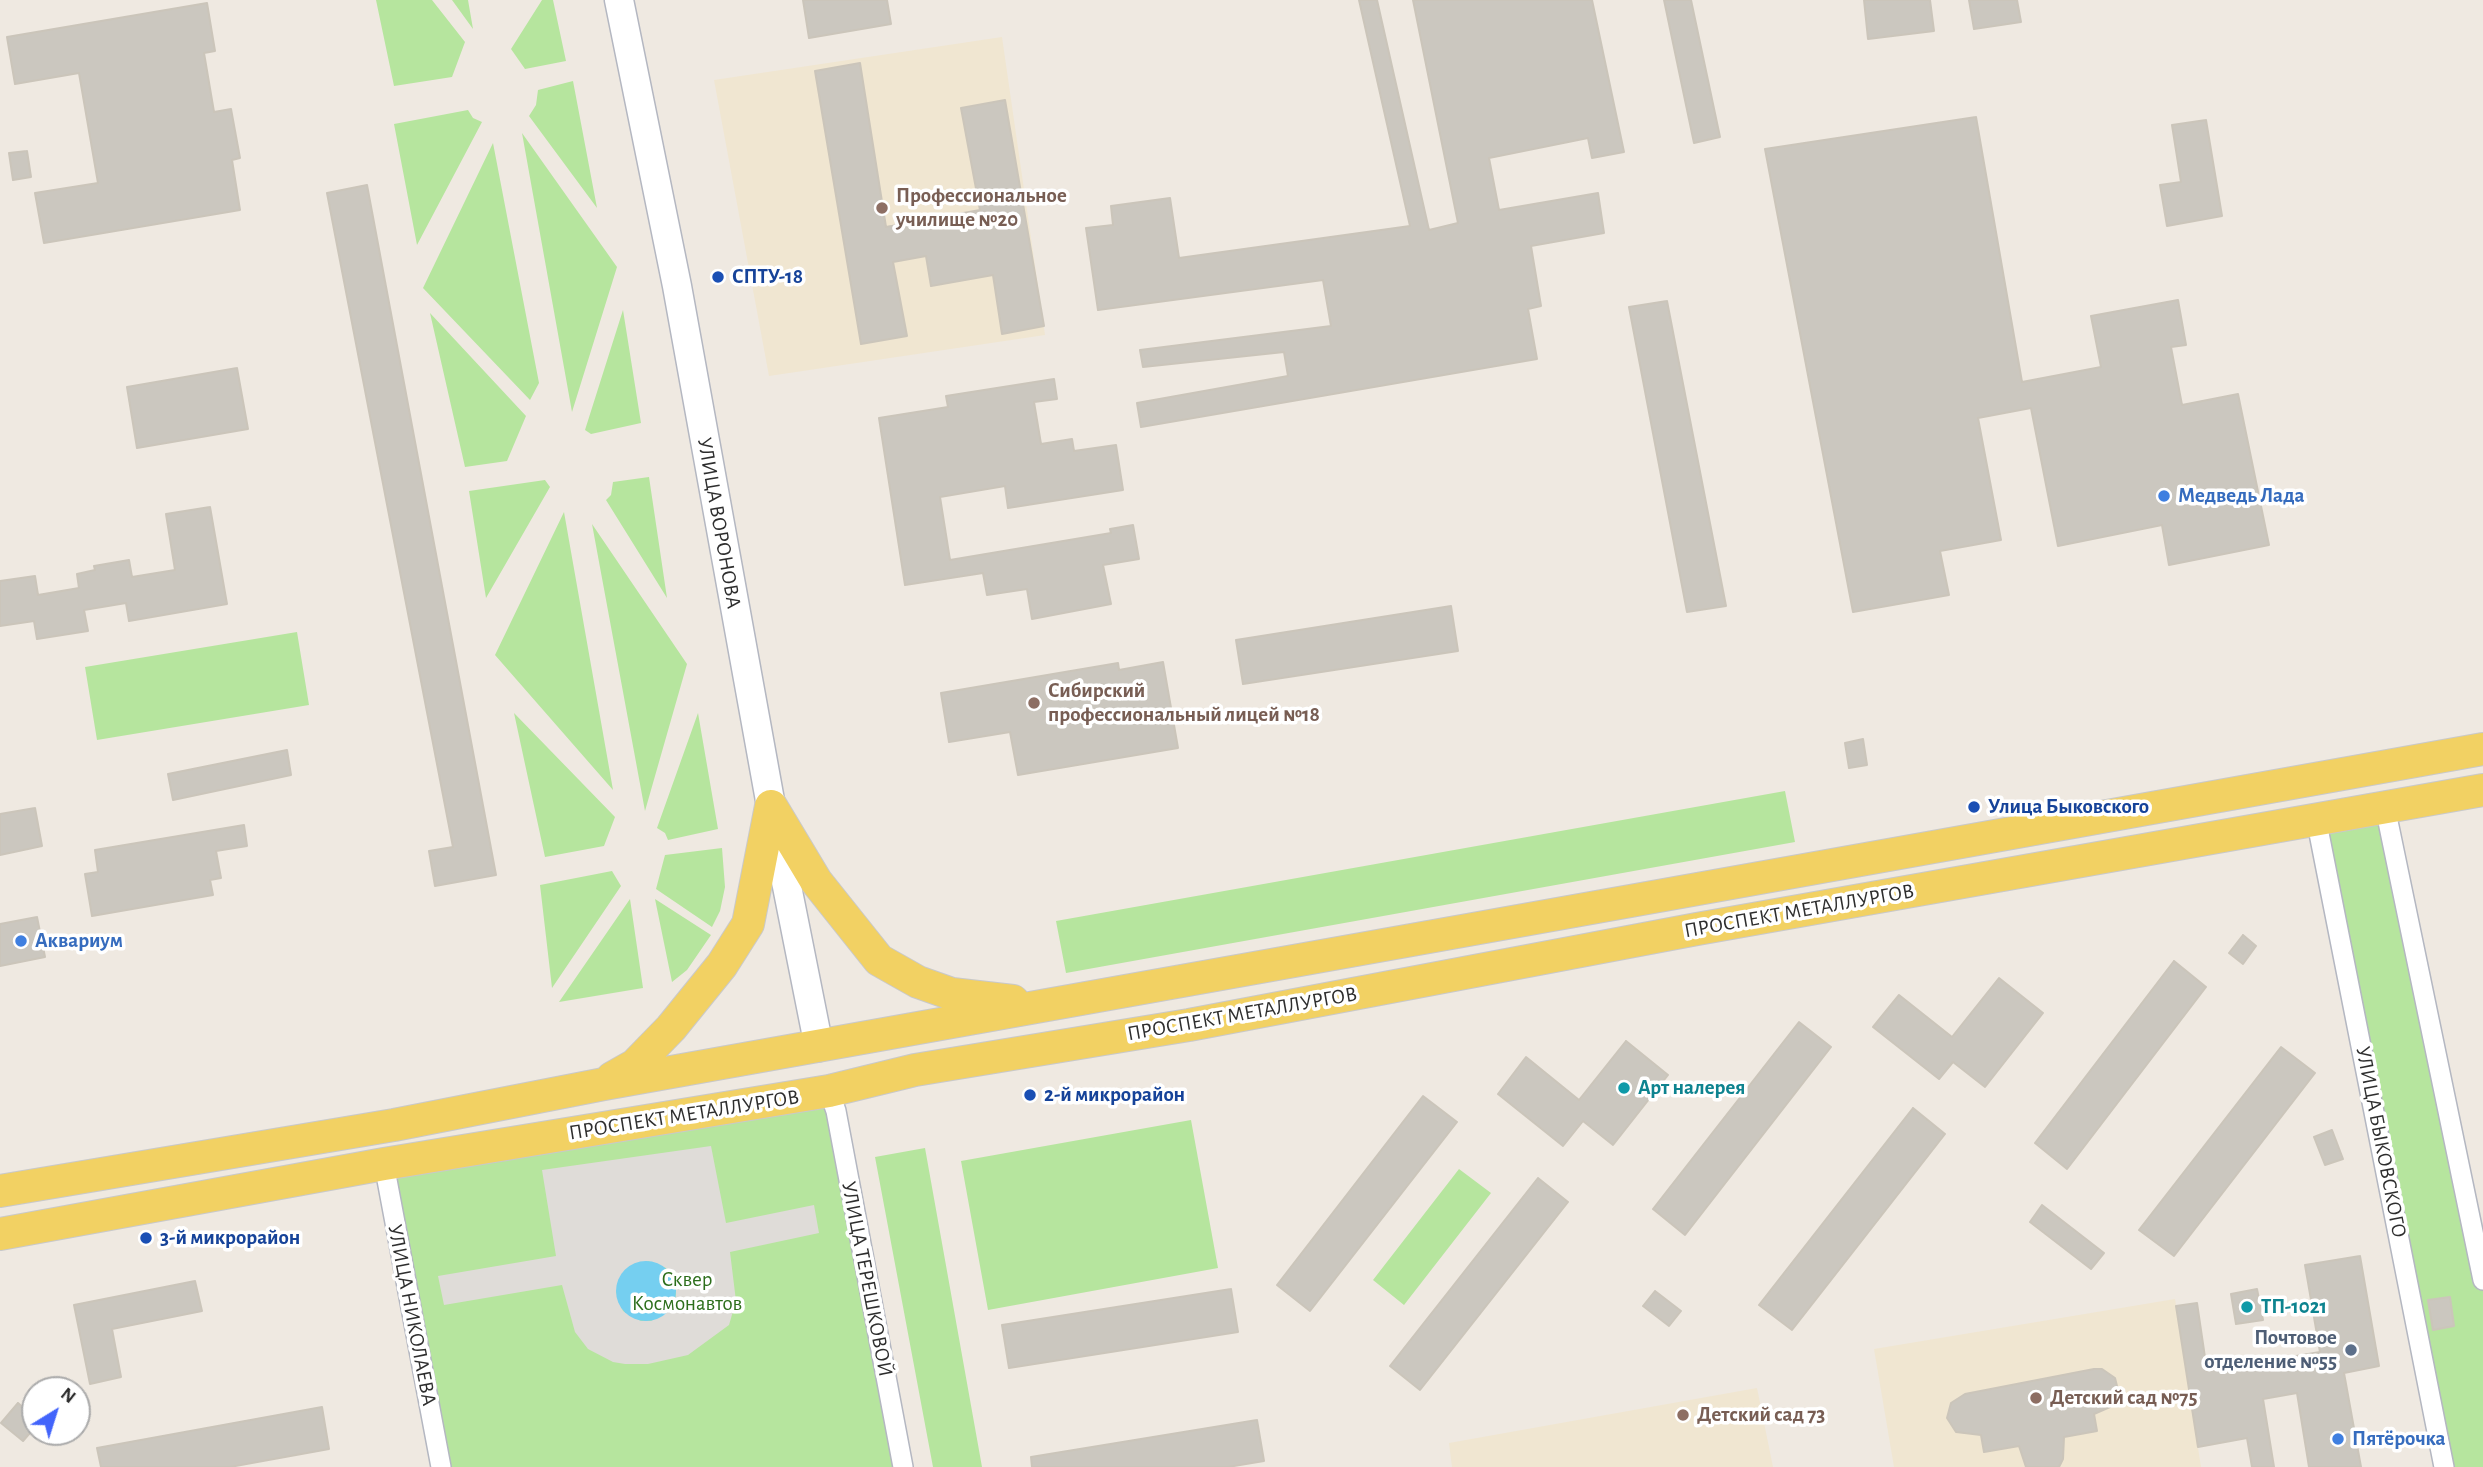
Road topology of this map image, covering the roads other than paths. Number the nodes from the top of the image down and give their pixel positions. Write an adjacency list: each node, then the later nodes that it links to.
1 (619, 0): 6 (main road, УЛИЦА ВОРОНОВА)
2 (2483, 749): 3 (main road, ПРОСПЕКТ МЕТАЛЛУРГОВ)
3 (2378, 768): 4 (main road, ПРОСПЕКТ МЕТАЛЛУРГОВ); 7 (main road)
4 (2310, 779): 8 (main road); 9 (main road, ПРОСПЕКТ МЕТАЛЛУРГОВ)
5 (2483, 790): 7 (main road, ПРОСПЕКТ МЕТАЛЛУРГОВ)
6 (771, 806): 9 (main road); 10 (main road, УЛИЦА ВОРОНОВА); 11 (main road)
7 (2385, 807): 8 (main road, ПРОСПЕКТ МЕТАЛЛУРГОВ); 17 (street)
8 (2316, 818): 12 (main road, ПРОСПЕКТ МЕТАЛЛУРГОВ); 20 (street, УЛИЦА БЫКОВСКОГО)
9 (1068, 1002): 10 (main road, ПРОСПЕКТ МЕТАЛЛУРГОВ)
10 (819, 1047): 11 (main road, ПРОСПЕКТ МЕТАЛЛУРГОВ); 12 (main road)
11 (604, 1084): 13 (main road, ПРОСПЕКТ МЕТАЛЛУРГОВ)
12 (829, 1091): 14 (main road, ПРОСПЕКТ МЕТАЛЛУРГОВ); 19 (street, УЛИЦА ТЕРЕШКОВОЙ)
13 (376, 1128): 14 (main road); 15 (main road, ПРОСПЕКТ МЕТАЛЛУРГОВ)
14 (384, 1164): 16 (main road, ПРОСПЕКТ МЕТАЛЛУРГОВ); 18 (street, УЛИЦА НИКОЛАЕВА)
15 (0, 1192): 16 (main road)
16 (4, 1233)
17 (2483, 1280)
18 (441, 1467)
19 (903, 1467)
20 (2444, 1467)

